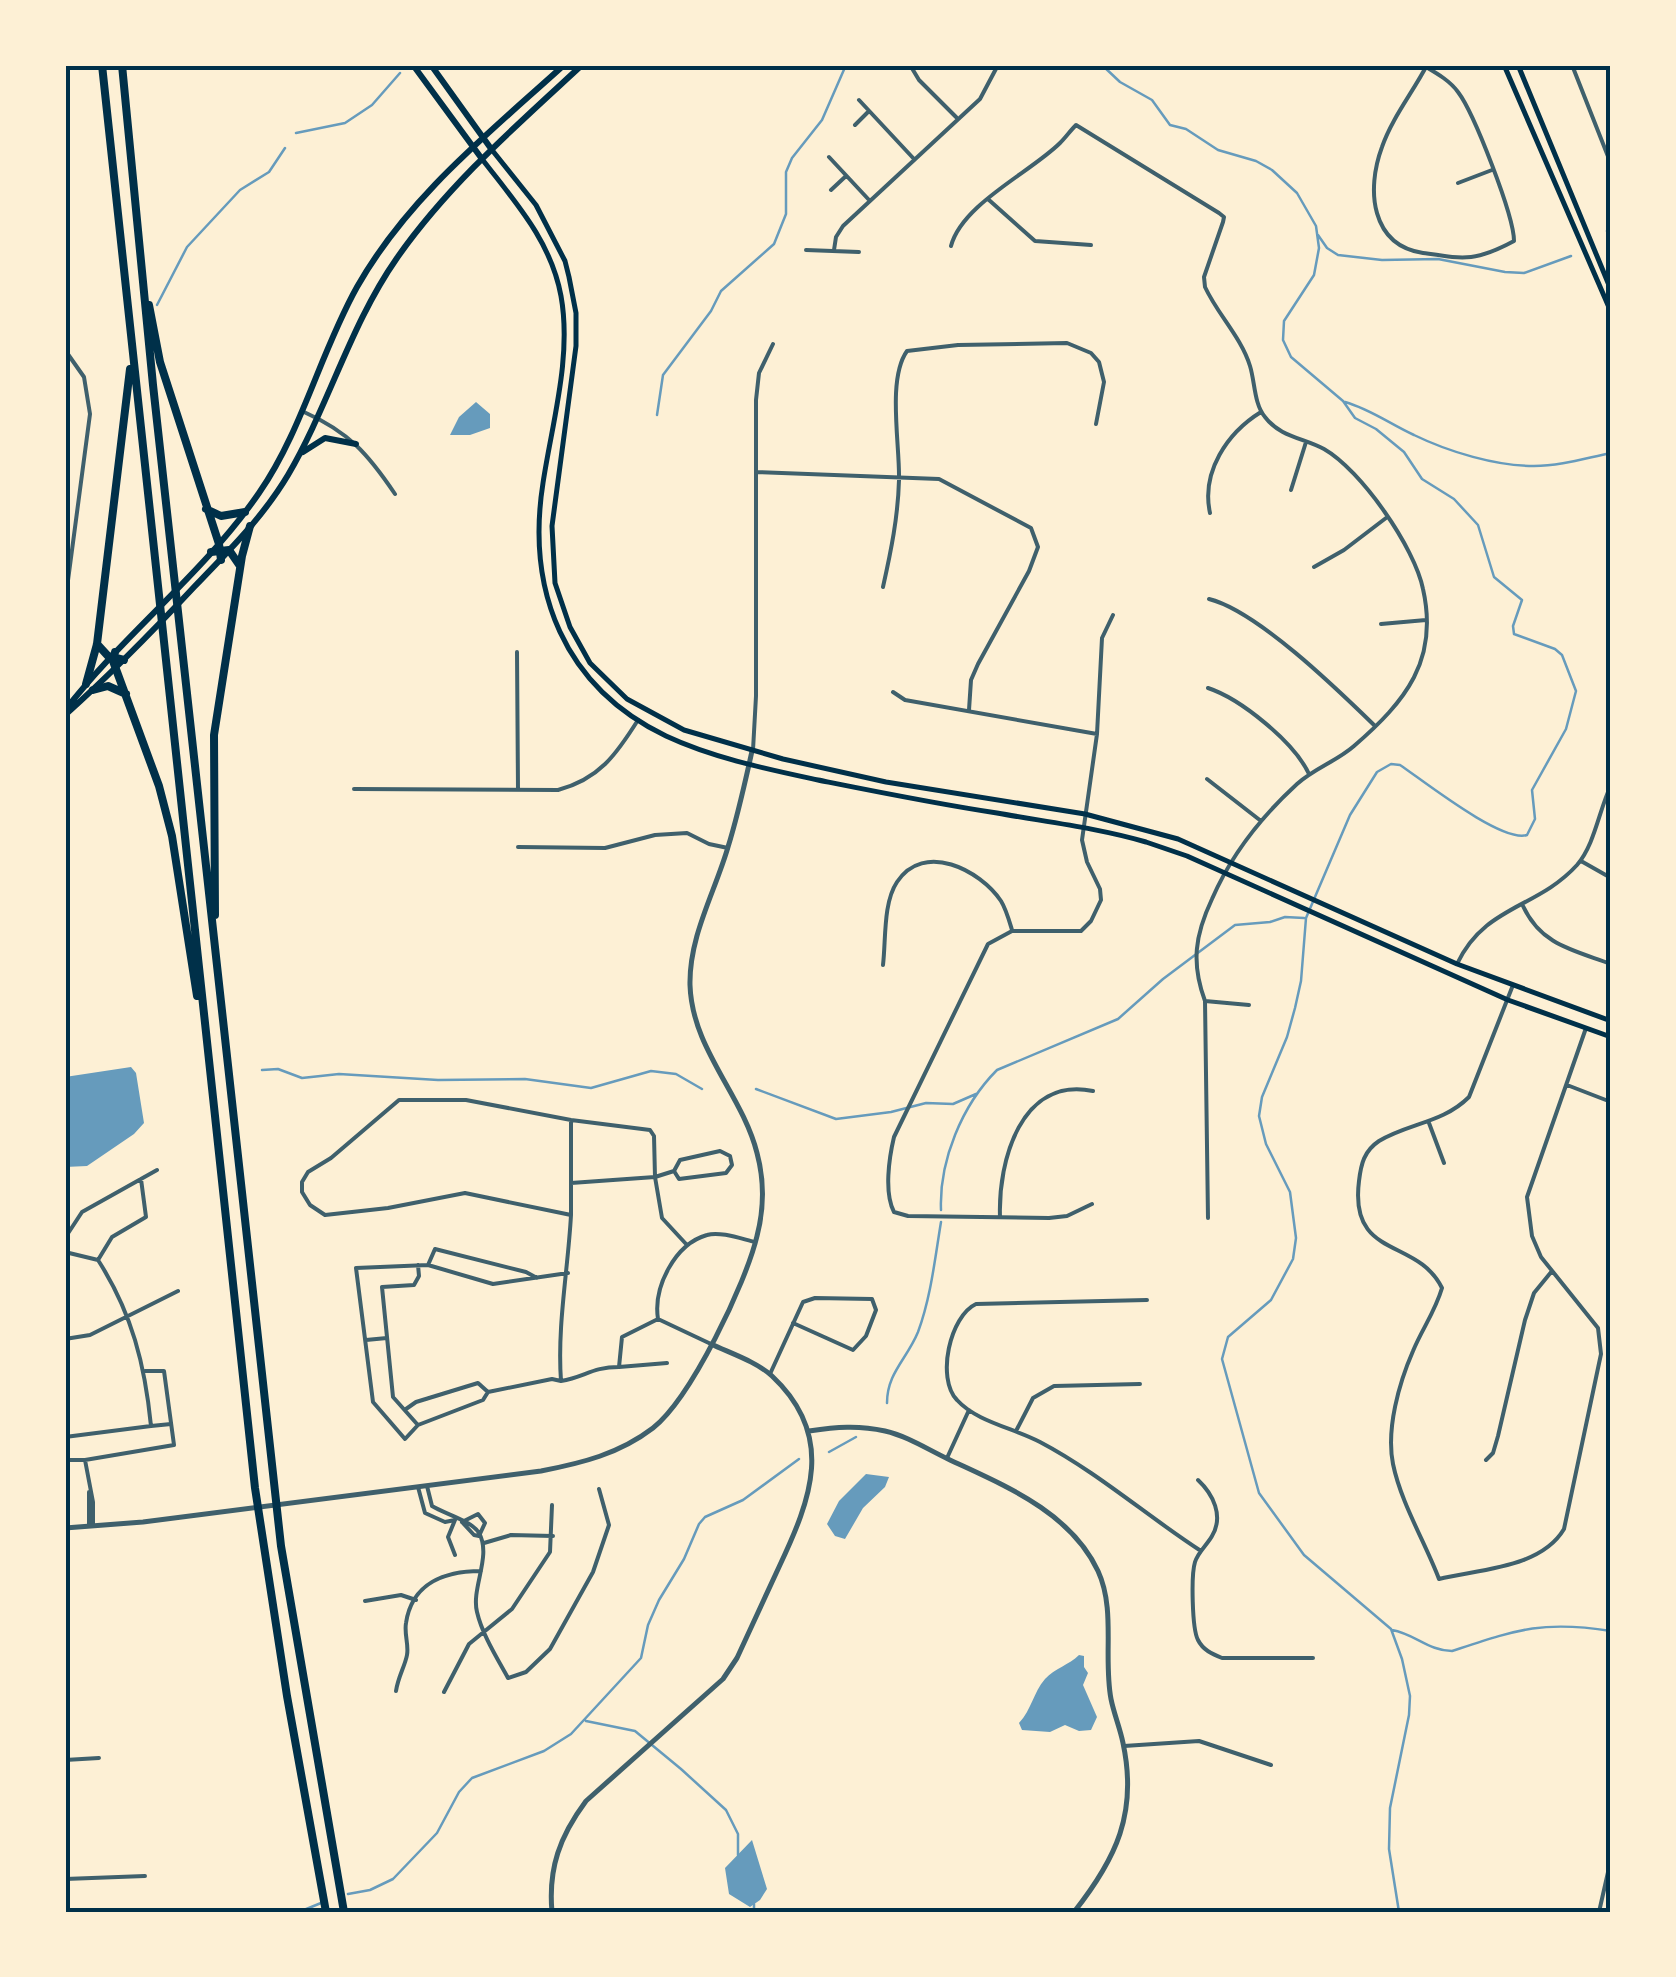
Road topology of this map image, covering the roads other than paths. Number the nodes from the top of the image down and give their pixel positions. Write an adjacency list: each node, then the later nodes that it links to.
1 (102, 65): 40 (highway)
2 (122, 65): 35 (highway)
3 (413, 65): 18 (main road)
4 (431, 65): 17 (main road)
5 (564, 65): 17 (main road)
6 (582, 65): 19 (main road)
7 (910, 65): 15 (street)
8 (998, 65): 15 (street)
9 (1504, 65): 37 (main road)
10 (1518, 65): 36 (main road)
11 (1572, 65): 23 (street)
12 (1427, 66): 24 (street); 24 (street)
13 (860, 100): 14 (street)
14 (870, 111): 16 (street); 22 (street)
15 (957, 118): 22 (street)
16 (855, 125)
17 (483, 138): 18 (main road); 19 (main road)
18 (475, 146): 21 (main road); 41 (main road)
19 (492, 150): 21 (main road); 81 (main road)
20 (829, 157): 25 (street)
21 (482, 159): 43 (main road); 78 (main road)
22 (914, 159): 29 (street)
23 (1611, 164)
24 (1492, 170): 26 (street)
25 (846, 176): 27 (street); 29 (street)
26 (1458, 182)
27 (831, 190)
28 (989, 200): 30 (street); 31 (street); 42 (street)
29 (870, 201): 33 (street)
30 (1091, 245)
31 (952, 246)
32 (806, 250): 33 (street)
33 (834, 250): 34 (street)
34 (859, 252)
35 (145, 287): 52 (highway); 100 (highway)
36 (1611, 290)
37 (1611, 312)
38 (773, 344): 48 (street)
39 (65, 350): 63 (street)
40 (132, 355): 67 (highway); 108 (highway)
41 (301, 410): 43 (street); 53 (main road)
42 (1261, 412): 45 (street); 54 (street)
43 (316, 417): 46 (street); 47 (main road)
44 (1096, 424): 49 (street)
45 (1306, 442): 50 (street); 55 (street)
46 (356, 444): 47 (main road); 51 (street)
47 (298, 456): 56 (main road)
48 (756, 472): 49 (street); 81 (street)
49 (899, 477): 61 (street); 76 (street)
50 (1291, 490)
51 (395, 494)
52 (206, 509): 53 (highway); 57 (highway)
53 (245, 512): 57 (main road)
54 (1210, 514)
55 (1386, 518): 60 (street); 65 (street)
56 (250, 526): 57 (main road); 59 (highway)
57 (220, 549): 58 (highway); 59 (highway); 69 (main road)
58 (221, 560): 70 (main road)
59 (240, 566): 100 (highway)
60 (1314, 567)
61 (883, 587)
62 (1209, 600): 79 (street)
63 (65, 603)
64 (1113, 615): 80 (street)
65 (1426, 620): 66 (street); 79 (street)
66 (1381, 624)
67 (96, 644): 69 (highway); 72 (highway)
68 (518, 652): 87 (street)
69 (113, 656): 70 (highway); 71 (highway); 72 (main road)
70 (124, 660): 71 (main road)
71 (116, 668): 72 (main road); 75 (highway)
72 (90, 687): 75 (highway); 77 (main road)
73 (1208, 688): 83 (street)
74 (893, 692): 76 (street)
75 (126, 695): 108 (highway)
76 (969, 710): 80 (street)
77 (65, 713)
78 (638, 720): 82 (main road); 87 (street)
79 (1374, 725): 83 (street)
80 (1097, 734): 89 (street)
81 (752, 750): 82 (street); 89 (main road)
82 (749, 765): 91 (main road); 93 (street)
83 (1309, 774): 90 (street)
84 (1207, 779): 90 (street)
85 (1611, 786): 88 (street)
86 (354, 790): 87 (street)
87 (518, 790)
88 (1608, 798): 94 (street)
89 (1085, 814): 91 (street); 95 (main road)
90 (1261, 821): 95 (street)
91 (1083, 828): 96 (main road); 99 (street)
92 (518, 847): 93 (street)
93 (728, 848): 128 (street)
94 (1581, 861): 97 (street); 98 (street)
95 (1230, 862): 96 (street); 101 (main road)
96 (1223, 873): 105 (main road); 106 (street)
97 (1611, 878)
98 (1522, 904): 101 (street); 102 (street)
99 (1012, 931): 103 (street); 125 (street)
100 (214, 945): 194 (highway)
101 (1457, 964): 104 (main road)
102 (1611, 964)
103 (883, 965)
104 (1513, 985): 105 (street); 109 (main road)
105 (1508, 1000): 110 (main road); 116 (street)
106 (1205, 1001): 107 (street); 126 (street)
107 (1249, 1006)
108 (203, 1013): 193 (highway)
109 (1611, 1022)
110 (1586, 1028): 111 (main road); 112 (street)
111 (1611, 1038)
112 (1567, 1085): 114 (street); 134 (street)
113 (1094, 1091): 125 (street)
114 (1611, 1102)
115 (571, 1120): 120 (street); 122 (street); 124 (street)
116 (1430, 1123): 117 (street); 134 (street)
117 (1444, 1164)
118 (156, 1170): 121 (street)
119 (674, 1172): 119 (street); 120 (street)
120 (655, 1177): 122 (street); 129 (street)
121 (141, 1179): 127 (street); 131 (street)
122 (571, 1183): 124 (street)
123 (1092, 1204): 125 (street)
124 (570, 1215): 135 (street)
125 (1000, 1218)
126 (1208, 1218)
127 (65, 1238)
128 (755, 1242): 129 (street); 145 (street)
129 (687, 1244): 140 (street)
130 (65, 1252): 131 (street)
131 (98, 1260): 139 (street)
132 (418, 1265): 133 (street); 142 (street); 144 (street)
133 (428, 1265): 136 (street); 136 (street)
134 (1552, 1272): 164 (street)
135 (568, 1273): 136 (street); 150 (street)
136 (537, 1278)
137 (178, 1290): 139 (street)
138 (1147, 1300): 154 (street)
139 (128, 1316): 143 (street); 148 (street)
140 (658, 1319): 145 (street); 147 (street)
141 (793, 1323): 141 (street); 149 (street)
142 (387, 1338): 144 (street); 153 (street)
143 (65, 1339)
144 (365, 1340): 156 (street)
145 (711, 1344): 149 (street); 166 (street)
146 (666, 1363): 147 (street)
147 (619, 1367): 150 (street)
148 (145, 1371): 155 (street); 157 (street)
149 (770, 1374): 158 (street)
150 (561, 1381): 152 (street)
151 (1140, 1384): 159 (street)
152 (488, 1392): 153 (street); 156 (street)
153 (405, 1410): 156 (street)
154 (968, 1410): 159 (street); 161 (street)
155 (172, 1424): 157 (street); 163 (street)
156 (418, 1425)
157 (151, 1426): 160 (street)
158 (809, 1431): 161 (street); 195 (street)
159 (1016, 1431): 177 (street)
160 (65, 1437)
161 (946, 1458): 186 (street)
162 (65, 1460): 163 (street)
163 (84, 1460): 172 (street)
164 (1486, 1460)
165 (1198, 1480): 177 (street)
166 (427, 1486): 167 (street); 170 (street)
167 (418, 1487): 170 (street); 172 (street)
168 (600, 1489): 182 (street)
169 (552, 1505): 175 (street)
170 (455, 1520): 171 (street); 178 (street)
171 (462, 1522): 174 (street); 174 (street)
172 (91, 1527): 173 (street)
173 (65, 1528)
174 (479, 1536): 176 (street)
175 (553, 1536): 176 (street); 182 (street)
176 (483, 1544): 179 (street)
177 (1201, 1551): 183 (street)
178 (455, 1555)
179 (480, 1571): 181 (street); 182 (street)
180 (365, 1600): 181 (street)
181 (416, 1600): 184 (street)
182 (485, 1631): 185 (street)
183 (1313, 1658)
184 (396, 1691)
185 (444, 1692)
186 (1124, 1746): 189 (street); 196 (street)
187 (99, 1758): 188 (street)
188 (65, 1760)
189 (1271, 1765)
190 (1611, 1860): 197 (street)
191 (145, 1876): 192 (street)
192 (65, 1879)
193 (325, 1904)
194 (346, 1912)
195 (552, 1912)
196 (1074, 1912)
197 (1599, 1912)

